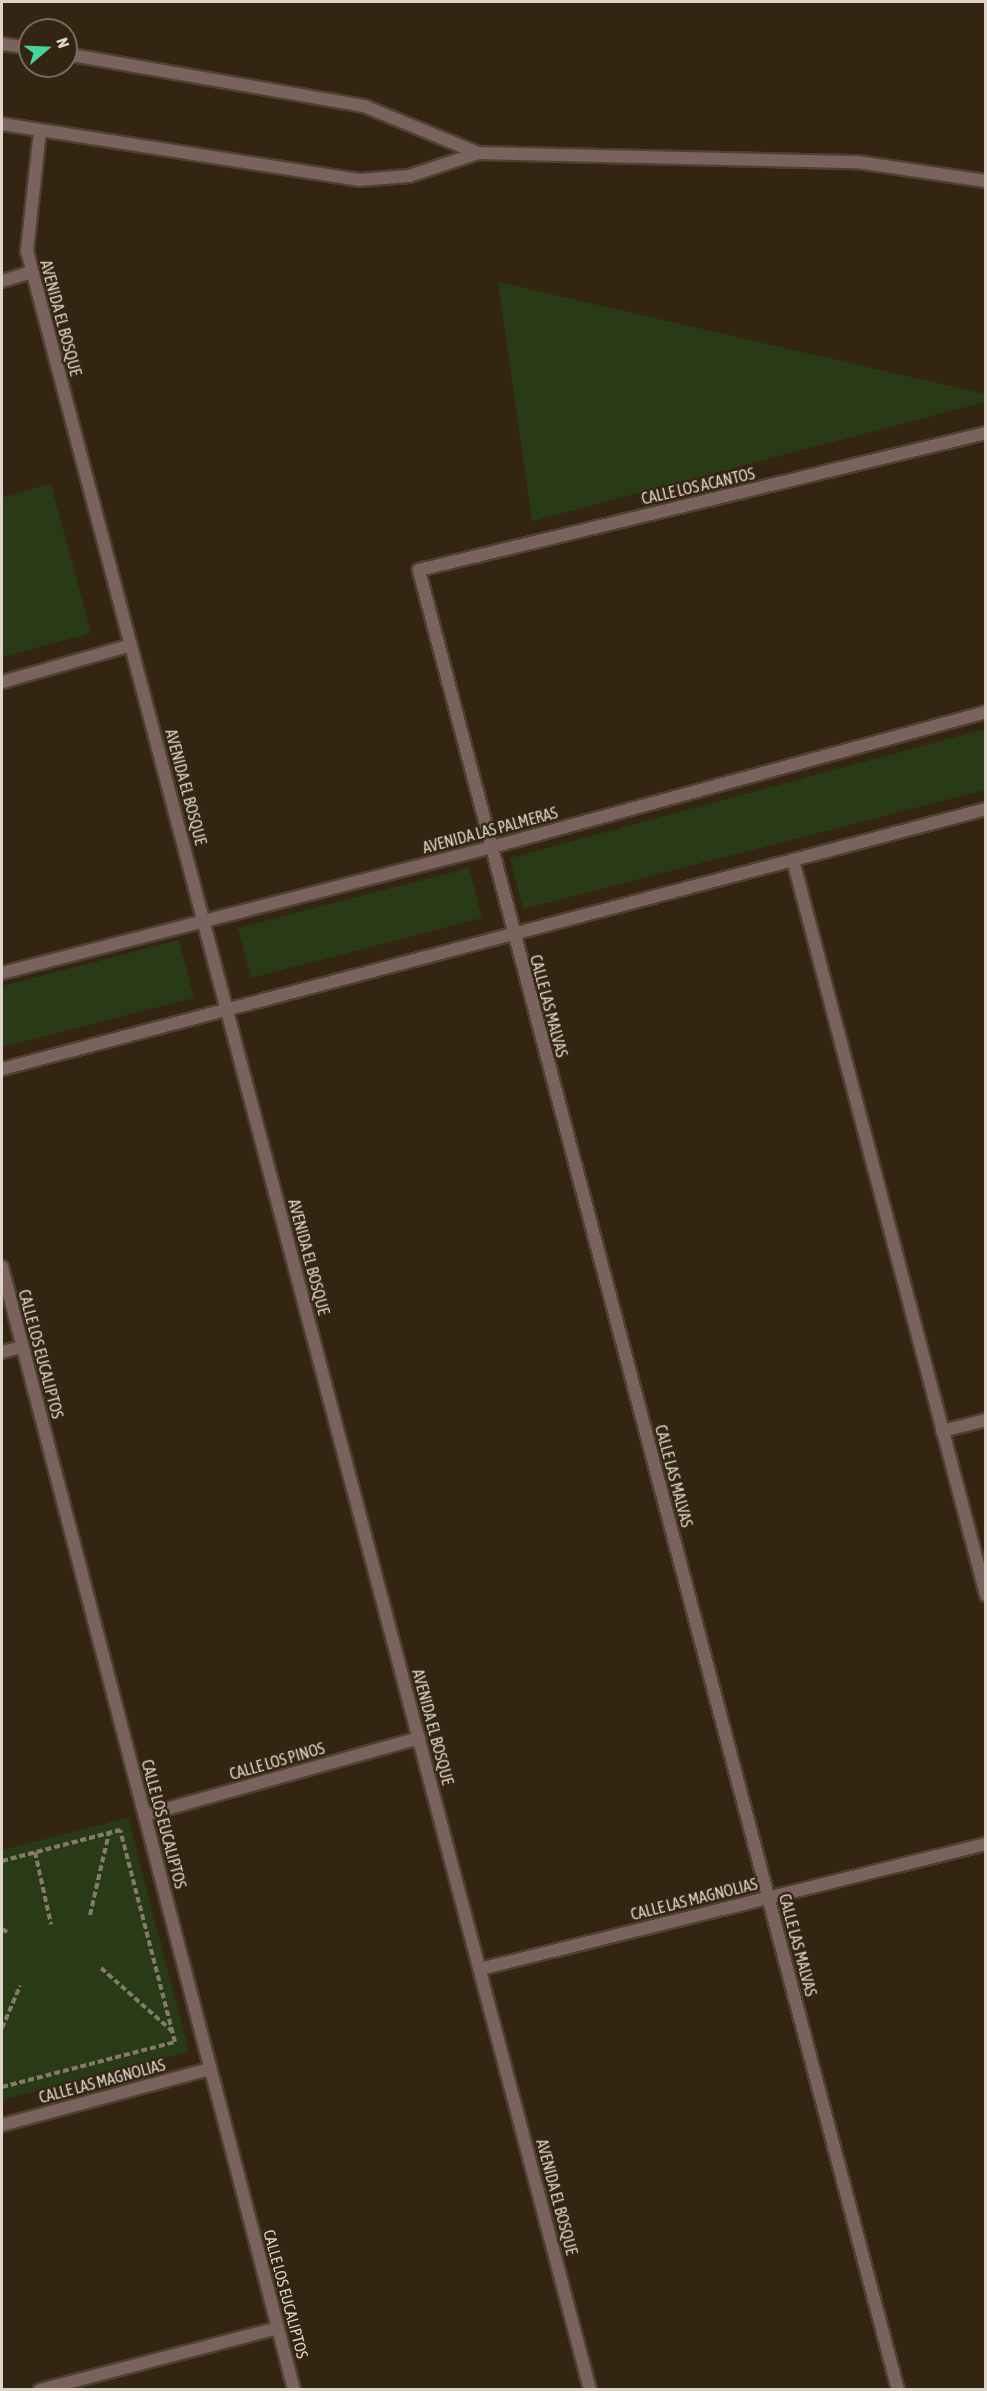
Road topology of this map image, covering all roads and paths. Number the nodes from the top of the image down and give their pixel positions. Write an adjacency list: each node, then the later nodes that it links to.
1 (2, 44): 2 (street)
2 (18, 46)
3 (78, 56): 6 (street)
4 (2, 124): 5 (street)
5 (40, 131): 6 (street); 8 (street, AVENIDA EL BOSQUE)
6 (478, 153): 7 (street)
7 (986, 181)
8 (32, 272): 9 (street); 12 (street, AVENIDA EL BOSQUE)
9 (2, 280)
10 (986, 433): 11 (street, CALLE LOS ACANTOS)
11 (419, 570): 16 (street, CALLE LAS MALVAS)
12 (131, 645): 13 (street); 18 (street, AVENIDA EL BOSQUE)
13 (2, 682)
14 (986, 712): 16 (street, AVENIDA LAS PALMERAS)
15 (986, 808): 17 (street)
16 (492, 848): 18 (street, AVENIDA LAS PALMERAS); 19 (street, CALLE LAS MALVAS)
17 (793, 860): 19 (street); 27 (street)
18 (204, 923): 20 (street, AVENIDA LAS PALMERAS); 21 (street, AVENIDA EL BOSQUE)
19 (514, 936): 21 (street); 35 (street, CALLE LAS MALVAS)
20 (2, 973)
21 (226, 1008): 22 (street); 29 (street, AVENIDA EL BOSQUE)
22 (2, 1069)
23 (2, 1267): 24 (street, CALLE LOS EUCALIPTOS)
24 (22, 1347): 25 (street); 30 (street, CALLE LOS EUCALIPTOS)
25 (2, 1352)
26 (986, 1420): 27 (street)
27 (942, 1431): 28 (street)
28 (986, 1595)
29 (419, 1738): 30 (street, CALLE LOS PINOS); 41 (street, AVENIDA EL BOSQUE)
30 (145, 1815): 43 (street, CALLE LOS EUCALIPTOS)
31 (110, 1833): 33 (path); 36 (path); 45 (path)
32 (986, 1844): 35 (street, CALLE LAS MAGNOLIAS)
33 (34, 1852): 34 (path); 37 (path)
34 (2, 1861)
35 (768, 1898): 41 (street, CALLE LAS MAGNOLIAS); 53 (street, CALLE LAS MALVAS)
36 (90, 1915)
37 (51, 1924)
38 (2, 1929): 39 (path)
39 (9, 1933)
40 (101, 1968): 45 (path)
41 (480, 1969): 52 (street, AVENIDA EL BOSQUE)
42 (20, 1986): 44 (path)
43 (200, 2027): 45 (path); 46 (street, CALLE LOS EUCALIPTOS)
44 (2, 2028)
45 (172, 2032): 47 (path)
46 (210, 2069): 48 (street, CALLE LAS MAGNOLIAS); 49 (street, CALLE LOS EUCALIPTOS)
47 (2, 2087)
48 (2, 2125)
49 (278, 2328): 50 (street); 51 (street, CALLE LOS EUCALIPTOS)
50 (40, 2390)
51 (294, 2390)
52 (590, 2390)
53 (897, 2390)

